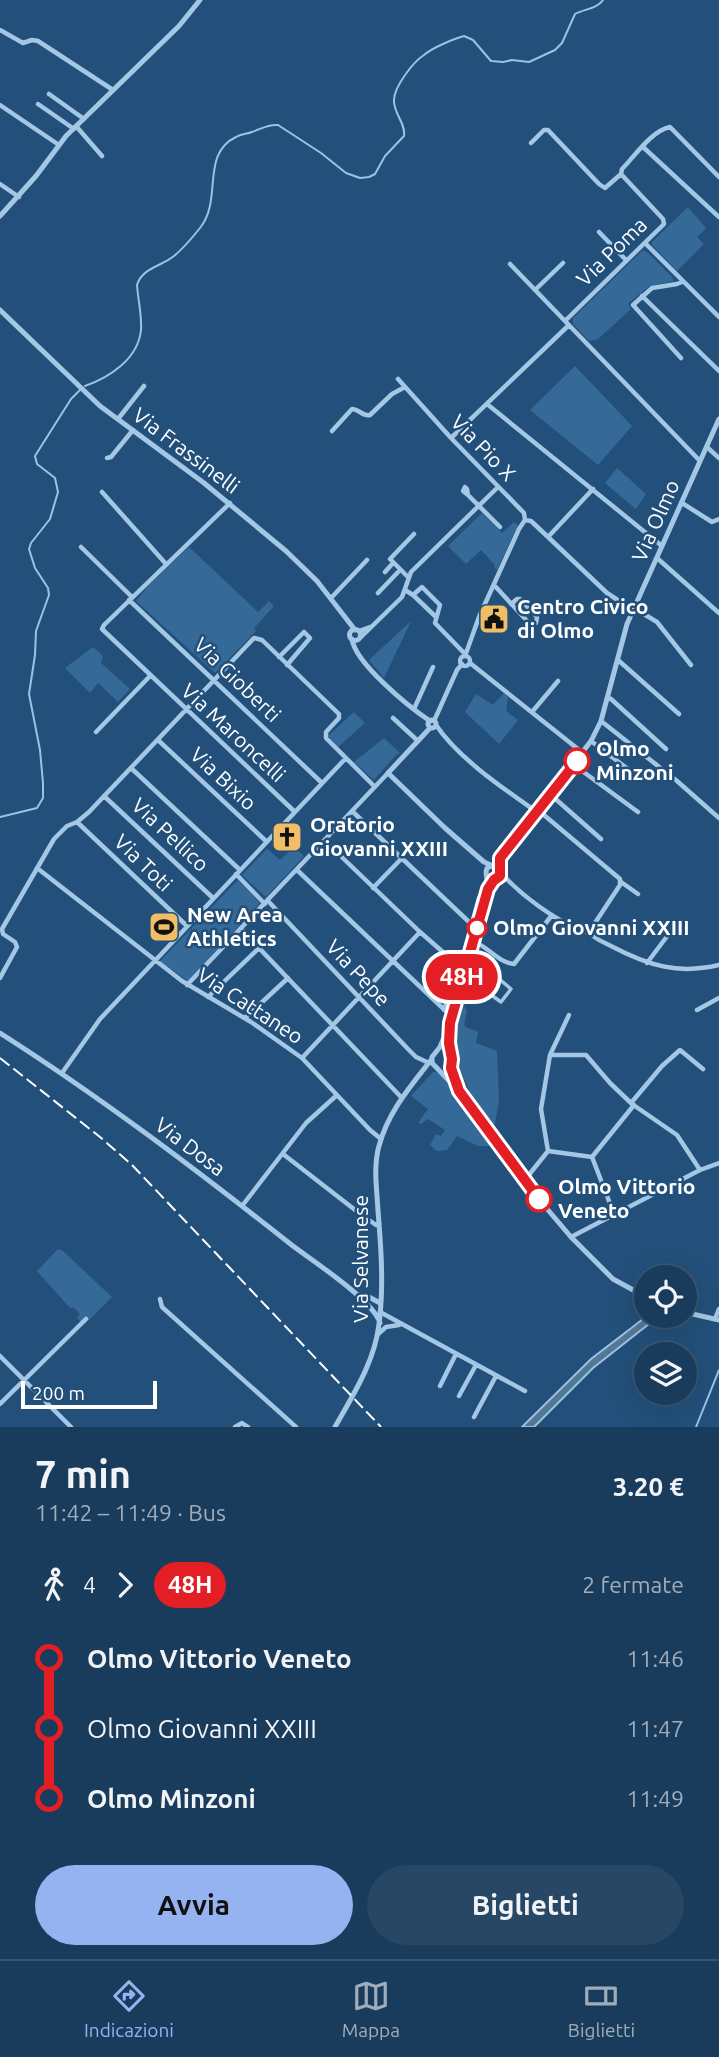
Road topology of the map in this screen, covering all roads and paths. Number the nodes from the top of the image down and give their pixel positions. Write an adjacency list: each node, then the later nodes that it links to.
1 (200, 0): 3 (street)
2 (0, 30): 3 (street)
3 (113, 90): 7 (street)
4 (49, 94): 7 (street)
5 (38, 104): 8 (street)
6 (0, 105): 10 (street)
7 (84, 119): 8 (street)
8 (75, 127): 10 (street); 12 (street)
9 (531, 143): 13 (street)
10 (60, 145): 16 (street)
11 (643, 147): 13 (street); 14 (street); 18 (street)
12 (102, 156)
13 (621, 174): 20 (street, Via Poma)
14 (719, 177)
15 (0, 184): 16 (street)
16 (19, 197): 17 (street)
17 (0, 216)
18 (719, 217)
19 (599, 232): 21 (street)
20 (645, 243): 21 (street, Via Poma); 24 (street)
21 (626, 260): 29 (street, Via Poma)
22 (563, 263): 25 (street)
23 (510, 264): 25 (street)
24 (682, 282): 26 (street); 28 (street)
25 (535, 290): 29 (street)
26 (642, 296): 30 (street); 31 (street)
27 (0, 310): 36 (street, Via Frassinelli)
28 (719, 317)
29 (567, 323): 35 (street, Via Poma); 44 (street)
30 (681, 358)
31 (719, 370)
32 (398, 379): 34 (street, Via Pio X)
33 (144, 386): 36 (street)
34 (405, 387): 39 (street); 40 (street, Via Pio X)
35 (487, 404): 40 (street, Via Poma); 46 (street)
36 (118, 419): 38 (street, Via Frassinelli)
37 (719, 419): 41 (street, Via Olmo)
38 (133, 430): 42 (street); 49 (street, Via Frassinelli)
39 (332, 431)
40 (451, 438): 45 (street, Via Pio X)
41 (707, 447): 43 (street); 44 (street, Via Olmo)
42 (107, 458)
43 (719, 458)
44 (700, 461): 50 (street, Via Olmo)
45 (498, 487): 51 (street); 53 (street, Via Pio X)
46 (593, 489): 56 (street); 57 (street)
47 (102, 492): 62 (street)
48 (468, 495): 51 (street)
49 (230, 503): 62 (street); 71 (street, Via Frassinelli)
50 (682, 503): 52 (street); 57 (street, Via Olmo)
51 (479, 506): 54 (street); 65 (street)
52 (719, 519)
53 (525, 520): 56 (street, Via Pio X); 66 (street)
54 (500, 527)
55 (414, 534): 61 (street)
56 (547, 537): 73 (street, Via Pio X)
57 (662, 546): 59 (street, Via Olmo)
58 (81, 547): 70 (street, Via Gioberti)
59 (657, 558): 73 (street, Via Olmo); 74 (street)
60 (367, 560): 71 (street)
61 (393, 563): 63 (street); 64 (street)
62 (166, 564): 70 (street)
63 (400, 570): 65 (street); 68 (street)
64 (385, 572)
65 (408, 577): 67 (street)
66 (494, 585): 72 (street); 77 (street)
67 (405, 590): 69 (street); 76 (street)
68 (378, 593)
69 (414, 595): 75 (street); 75 (street)
70 (131, 598): 85 (street, Via Maroncelli); 86 (street, Via Gioberti)
71 (331, 598): 76 (street, Via Frassinelli)
72 (511, 604): 72 (street)
73 (633, 609): 79 (street, Via Olmo); 83 (street)
74 (719, 613)
75 (436, 617): 77 (street)
76 (356, 635): 89 (street, Via Frassinelli)
77 (465, 655): 80 (street); 81 (street)
78 (279, 657): 82 (street); 82 (street); 86 (street)
79 (618, 660): 88 (street, Via Olmo); 92 (street)
80 (470, 663): 81 (street); 91 (street)
81 (462, 664): 95 (street)
82 (287, 665): 102 (street)
83 (691, 665)
84 (433, 667): 89 (street)
85 (150, 676): 90 (street, Via Maroncelli); 96 (street)
86 (214, 680): 90 (street); 107 (street, Via Gioberti)
87 (558, 681): 91 (street)
88 (608, 698): 94 (street, Via Olmo); 100 (street)
89 (414, 709): 95 (street, Via Frassinelli)
90 (186, 710): 97 (street); 113 (street, Via Maroncelli)
91 (532, 712): 101 (street)
92 (679, 714)
93 (393, 718): 98 (street)
94 (601, 721): 99 (street, Via Olmo); 115 (street)
95 (431, 723): 98 (street); 112 (street, Via Frassinelli)
96 (96, 732)
97 (158, 740): 104 (street); 119 (street, Via Bixio)
98 (418, 741): 105 (street)
99 (591, 741): 101 (street, Via Olmo); 106 (street)
100 (666, 749)
101 (583, 753): 103 (street, Via Olmo)
102 (345, 759): 107 (street); 108 (street)
103 (574, 765): 109 (street, Via Olmo); 114 (street)
104 (131, 768): 110 (street); 125 (street, Via Pepe)
105 (388, 773): 108 (street); 121 (street)
106 (637, 776)
107 (323, 783): 113 (street)
108 (375, 787): 111 (street)
109 (551, 795): 112 (street, Via Olmo); 117 (street)
110 (104, 796): 116 (street); 131 (street, Via Pellico)
111 (352, 811): 118 (street); 120 (street)
112 (538, 811): 122 (street, Via Olmo); 128 (street)
113 (295, 812): 119 (street)
114 (638, 812)
115 (719, 818)
116 (77, 822): 123 (street); 136 (street, Via Toti)
117 (601, 839)
118 (325, 841): 124 (street); 129 (street)
119 (267, 842): 125 (street)
120 (402, 858): 129 (street); 135 (street)
121 (484, 862): 122 (street); 126 (street)
122 (496, 867): 126 (street); 126 (street); 127 (street)
123 (37, 868): 143 (street, Via Cattaneo); 148 (street)
124 (297, 870): 133 (street); 144 (street)
125 (238, 872): 131 (street); 133 (street, Via Pepe)
126 (491, 877): 127 (street); 132 (street)
127 (509, 881): 134 (street)
128 (621, 882): 130 (street); 139 (street)
129 (373, 888): 140 (street)
130 (638, 894)
131 (213, 898): 136 (street)
132 (485, 898): 135 (street); 141 (street)
133 (267, 902): 138 (street); 152 (street, Via Pepe)
134 (552, 915): 139 (street); 141 (street)
135 (472, 923): 147 (street)
136 (187, 926): 143 (street)
137 (674, 927): 145 (street)
138 (241, 929): 142 (street); 150 (street)
139 (588, 931): 145 (street)
140 (420, 932): 144 (street); 147 (street)
141 (473, 940): 147 (street)
142 (259, 948): 149 (street); 153 (street)
143 (154, 961): 150 (street, Via Cattaneo); 170 (street)
144 (393, 961): 152 (street); 155 (street)
145 (647, 963): 146 (street)
146 (719, 965)
147 (462, 968): 155 (street); 159 (street)
148 (0, 978)
149 (288, 978): 158 (street); 160 (street)
150 (187, 985): 153 (street, Via Cattaneo)
151 (511, 989): 151 (street)
152 (360, 996): 160 (street); 166 (street, Via Pepe)
153 (208, 997): 158 (street, Via Cattaneo)
154 (719, 998): 156 (street)
155 (444, 1010): 159 (street)
156 (697, 1010)
157 (569, 1014): 164 (street)
158 (245, 1018): 165 (street, Via Cattaneo)
159 (451, 1020): 162 (street); 163 (street)
160 (333, 1025): 165 (street); 174 (street)
161 (0, 1033): 170 (street, Via Dosa)
162 (438, 1050): 163 (street); 166 (street)
163 (450, 1053): 167 (street)
164 (550, 1055): 175 (street); 179 (street)
165 (302, 1058): 173 (street, Via Cattaneo)
166 (430, 1061): 169 (street); 171 (street, Via Selvanese)
167 (451, 1065): 169 (street); 172 (street)
168 (704, 1069): 175 (street)
169 (438, 1070): 171 (street, Via Selvanese); 172 (street)
170 (62, 1073): 185 (street, Via Dosa)
171 (408, 1089): 174 (street, Via Selvanese)
172 (459, 1091): 184 (street)
173 (337, 1096): 177 (street, Via Cattaneo); 180 (street)
174 (401, 1097): 176 (street, Via Selvanese)
175 (632, 1104): 181 (street); 183 (street)
176 (385, 1128): 177 (street); 178 (street, Via Selvanese)
177 (370, 1130): 178 (street, Via Cattaneo)
178 (380, 1142): 187 (street, Via Selvanese)
179 (548, 1151): 181 (street); 184 (street)
180 (283, 1154): 185 (street); 187 (street)
181 (592, 1157): 186 (street)
182 (719, 1163): 183 (street)
183 (700, 1170): 186 (street)
184 (523, 1181): 188 (street)
185 (242, 1206): 191 (street, Via Dosa)
186 (614, 1214): 188 (street)
187 (379, 1224): 189 (street, Via Selvanese)
188 (571, 1237): 190 (street)
189 (380, 1288): 192 (street); 194 (street, Via Selvanese)
190 (634, 1290)
191 (356, 1294): 192 (street); 195 (street, Via Dosa)
192 (367, 1296): 194 (street)
193 (160, 1298): 217 (street)
194 (380, 1303): 195 (street); 197 (street, Via Selvanese)
195 (365, 1304): 201 (street, Via Dosa)
196 (719, 1309): 200 (street)
197 (380, 1312): 201 (street, Via Selvanese); 202 (street)
198 (697, 1315): 200 (street)
199 (86, 1319): 208 (street)
200 (715, 1319)
201 (380, 1323): 203 (street, Via Selvanese)
202 (400, 1325): 203 (street); 204 (street)
203 (377, 1335): 218 (street, Via Selvanese)
204 (456, 1354): 206 (street); 209 (street)
205 (0, 1356): 208 (street)
206 (476, 1365): 207 (street); 211 (street)
207 (496, 1376): 210 (street); 213 (street)
208 (24, 1380): 212 (street); 214 (street)
209 (440, 1386)
210 (525, 1391)
211 (459, 1396)
212 (0, 1404)
213 (474, 1417)
214 (71, 1427)
215 (235, 1427): 216 (street)
216 (248, 1427)
217 (296, 1427)
218 (335, 1427)

